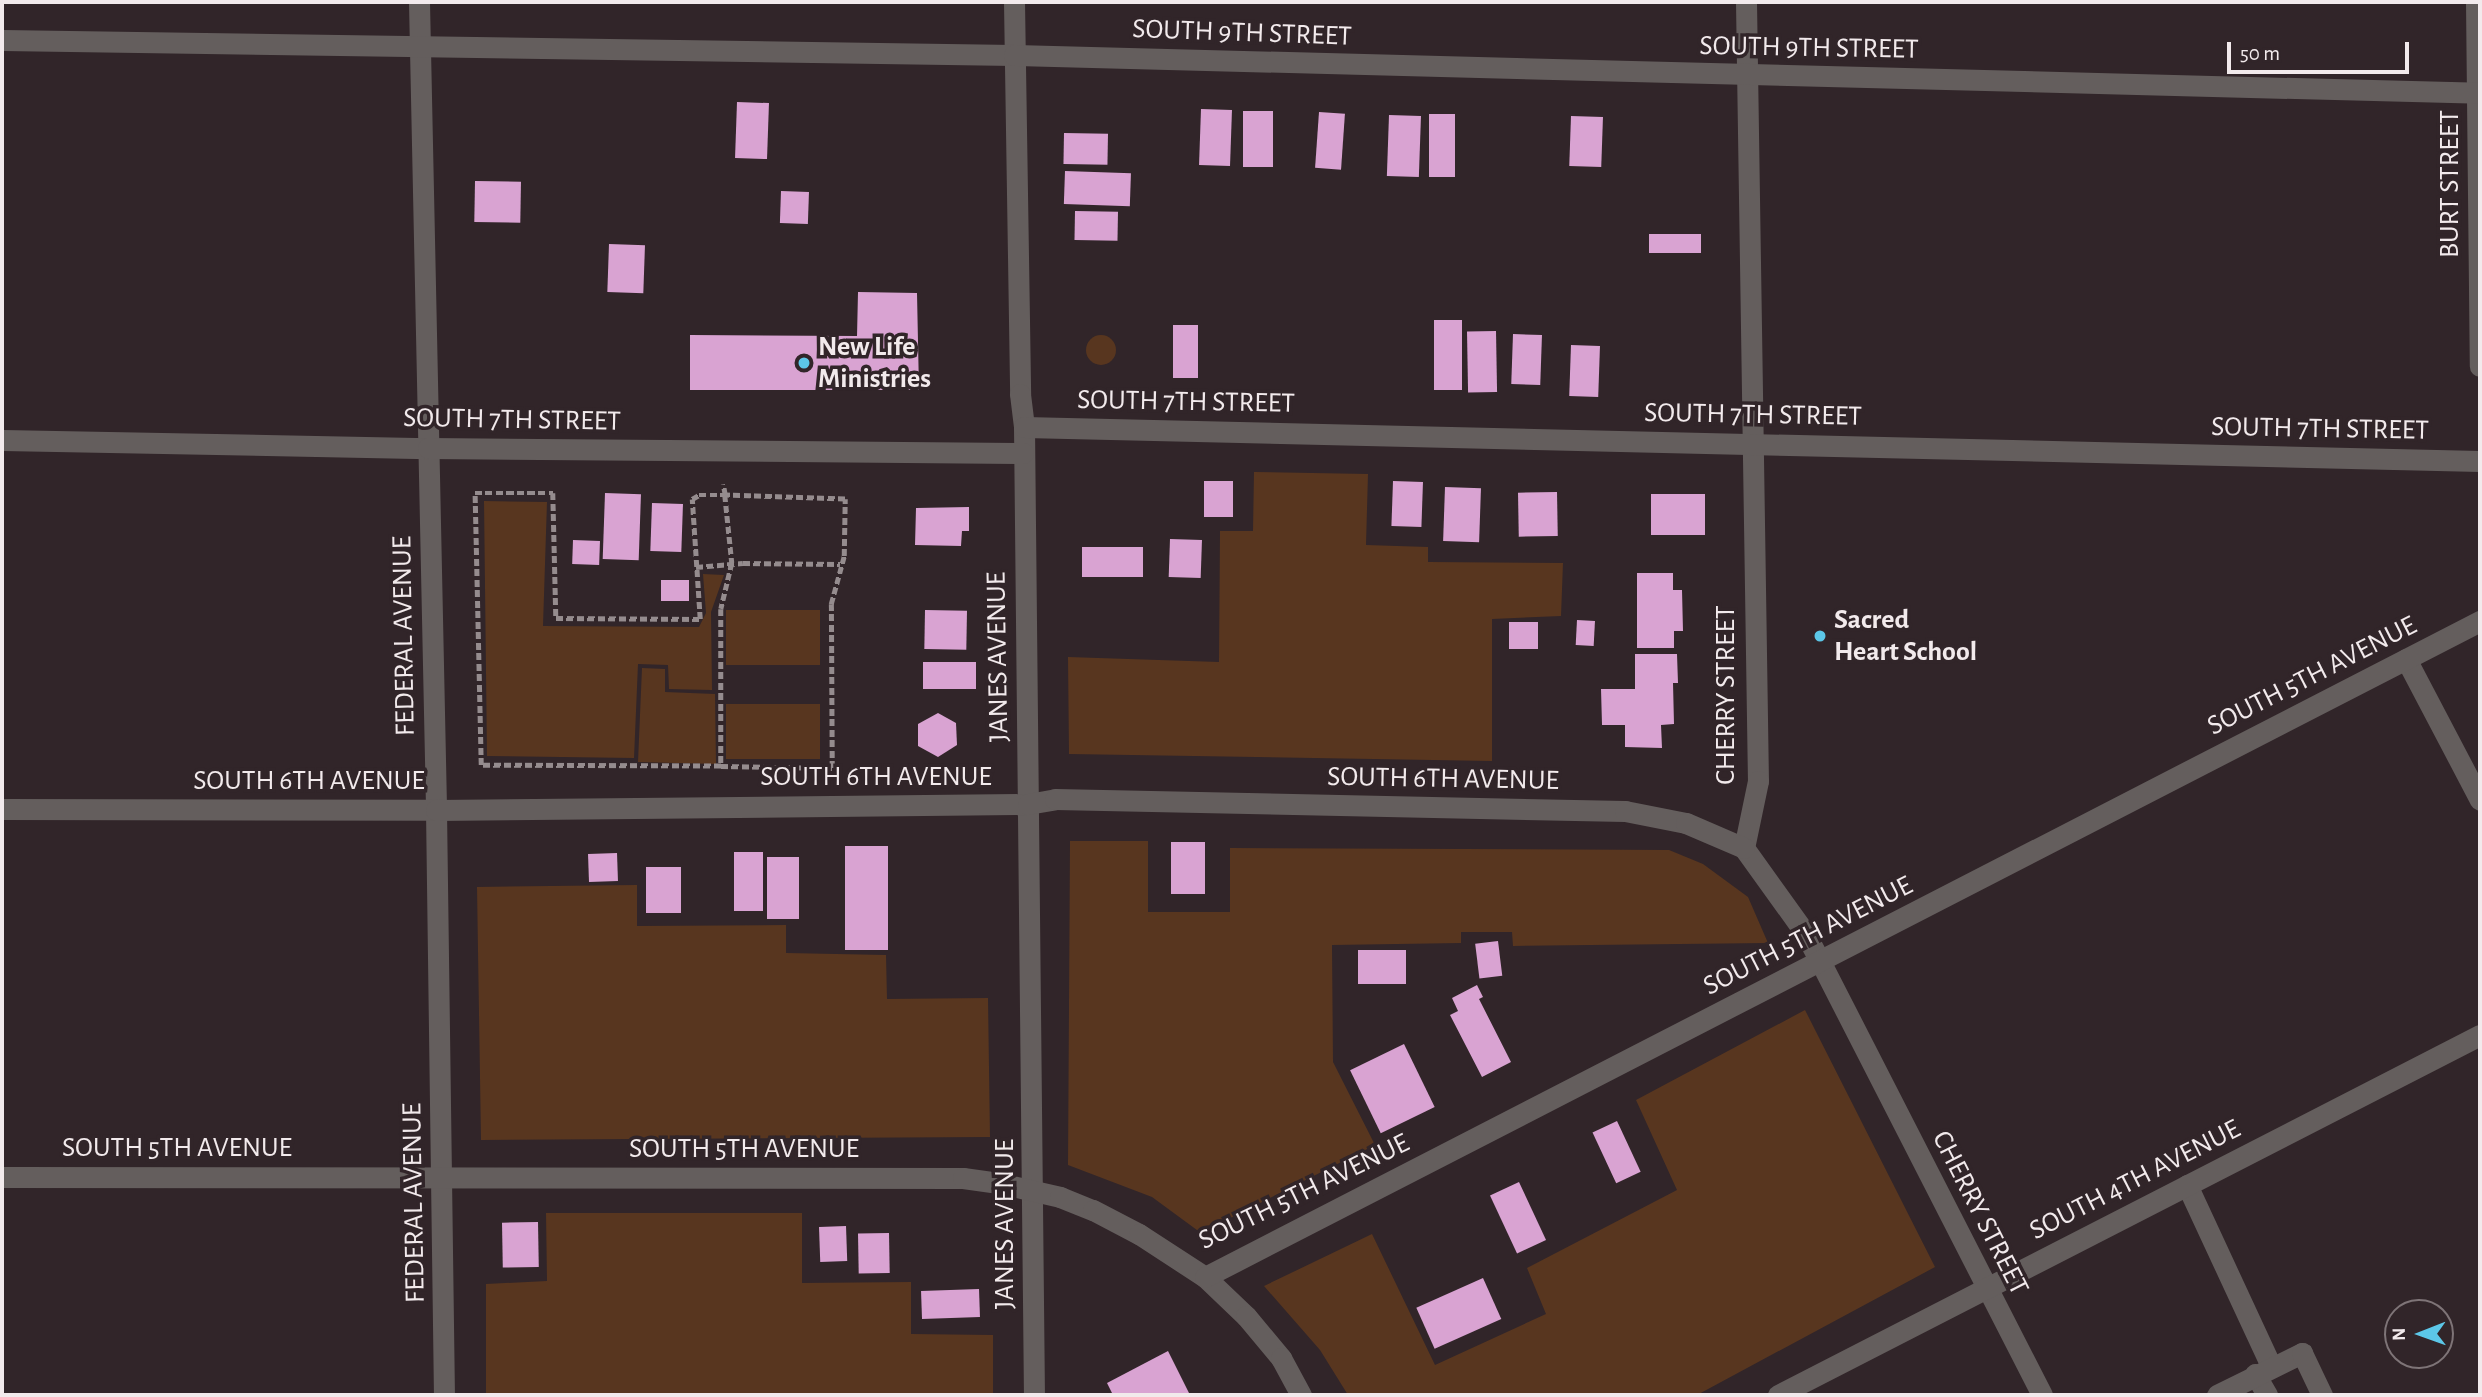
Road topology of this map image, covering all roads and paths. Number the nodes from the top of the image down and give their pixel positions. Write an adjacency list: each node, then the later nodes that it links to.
1 (419, 2): 6 (street, FEDERAL AVENUE)
2 (1014, 2): 7 (street, JANES AVENUE)
3 (1746, 2): 8 (street, CHERRY STREET)
4 (2476, 2): 9 (street, BURT STREET)
5 (2, 40): 6 (street, SOUTH 9TH STREET)
6 (420, 48): 7 (street, SOUTH 9TH STREET); 15 (street, FEDERAL AVENUE)
7 (1014, 55): 8 (street, SOUTH 9TH STREET); 12 (street, JANES AVENUE)
8 (1746, 75): 9 (street, SOUTH 9TH STREET); 14 (street, CHERRY STREET)
9 (2479, 93): 10 (street, BURT STREET)
10 (2480, 270): 11 (street, BURT STREET)
11 (2480, 366)
12 (1024, 427): 14 (street, SOUTH 7TH STREET); 16 (street, JANES AVENUE)
13 (2, 440): 15 (street, SOUTH 7TH STREET)
14 (1751, 443): 17 (street, SOUTH 7TH STREET); 30 (street, CHERRY STREET)
15 (428, 448): 16 (street, SOUTH 7TH STREET); 29 (street, FEDERAL AVENUE)
16 (1023, 453): 27 (street, JANES AVENUE)
17 (2480, 461)
18 (723, 484): 19 (path)
19 (725, 495): 20 (path); 21 (path); 22 (path)
20 (732, 563): 21 (path); 22 (path); 25 (path)
21 (840, 565): 25 (path)
22 (696, 567): 25 (path)
23 (2480, 621): 24 (street, SOUTH 5TH AVENUE)
24 (2406, 659): 26 (street); 31 (street, SOUTH 5TH AVENUE)
25 (721, 766)
26 (2480, 800)
27 (1028, 804): 29 (street, SOUTH 6TH AVENUE); 30 (street, SOUTH 6TH AVENUE); 36 (street, JANES AVENUE)
28 (2, 809): 29 (street, SOUTH 6TH AVENUE)
29 (436, 810): 33 (street, FEDERAL AVENUE)
30 (1744, 848): 31 (street, CHERRY STREET)
31 (1820, 961): 37 (street, SOUTH 5TH AVENUE); 38 (street, CHERRY STREET)
32 (2480, 1035): 35 (street, SOUTH 4TH AVENUE)
33 (442, 1175): 34 (street, SOUTH 5TH AVENUE); 36 (street, SOUTH 5TH AVENUE); 40 (street, FEDERAL AVENUE)
34 (2, 1177)
35 (2187, 1185): 38 (street, SOUTH 4TH AVENUE); 39 (street)
36 (1032, 1191): 37 (street, SOUTH 5TH AVENUE); 41 (street, JANES AVENUE)
37 (1205, 1277): 42 (street)
38 (1987, 1288): 43 (street, SOUTH 4TH AVENUE); 44 (street, CHERRY STREET)
39 (2263, 1370): 45 (street); 46 (street); 47 (street)
40 (444, 1395)
41 (1034, 1395)
42 (1301, 1395)
43 (1778, 1395)
44 (2042, 1395)
45 (2217, 1395)
46 (2267, 1395)
47 (2322, 1395)

